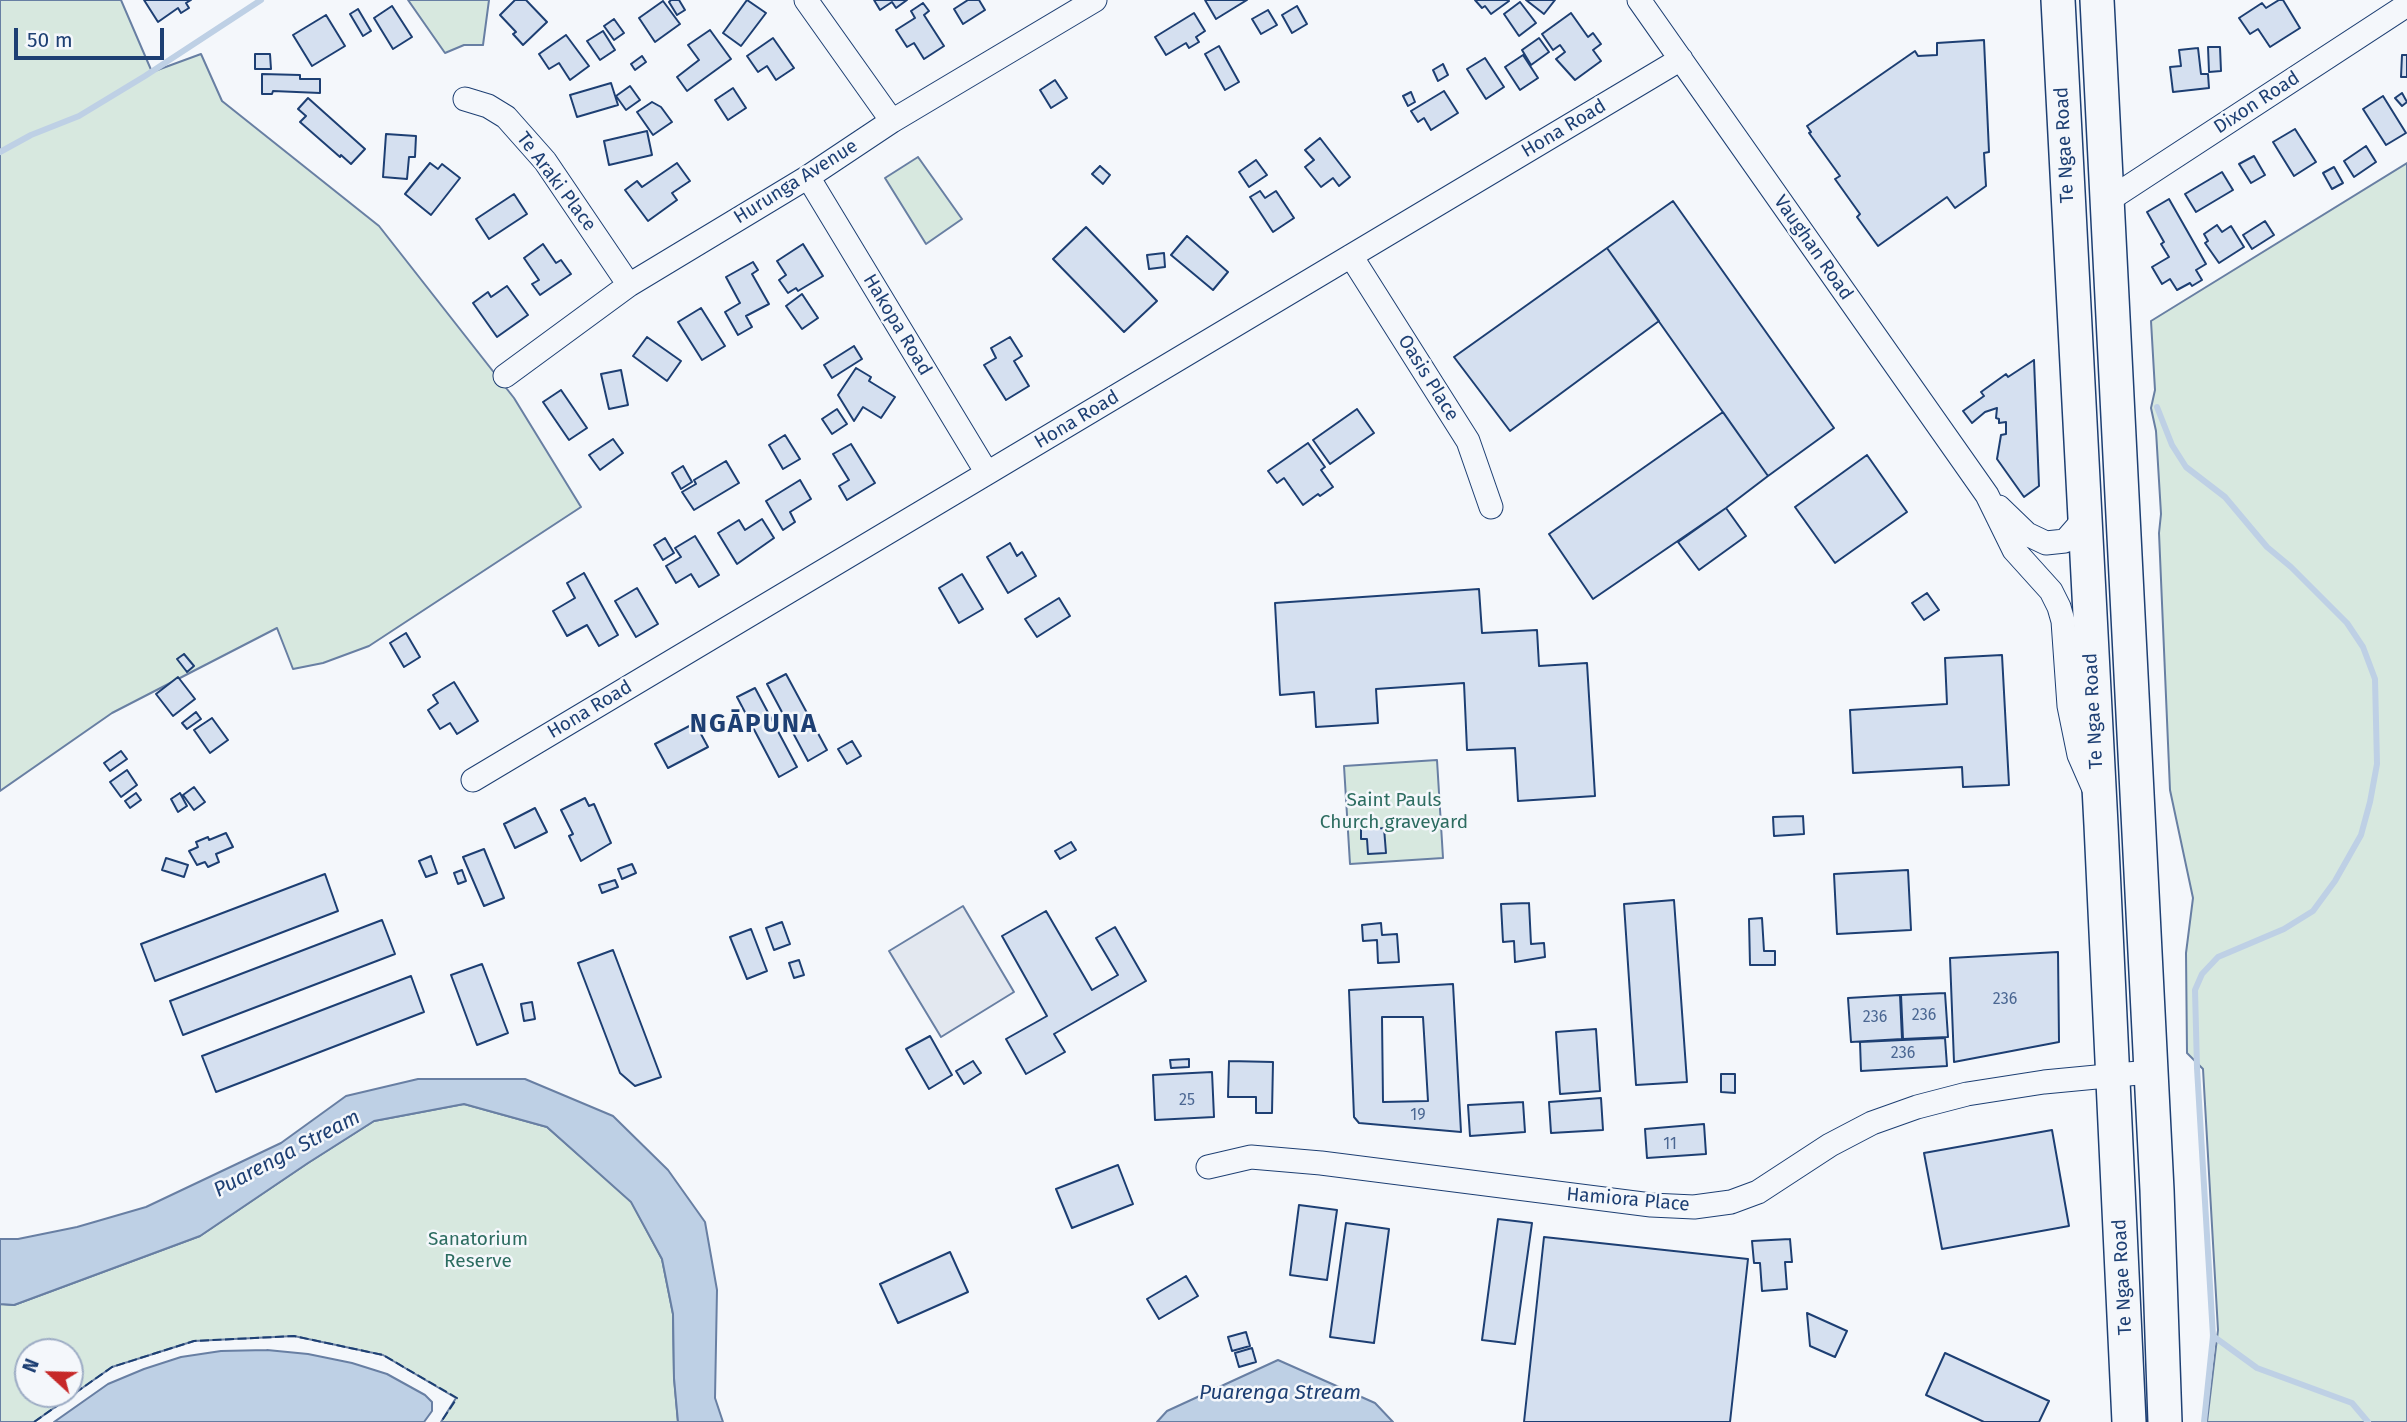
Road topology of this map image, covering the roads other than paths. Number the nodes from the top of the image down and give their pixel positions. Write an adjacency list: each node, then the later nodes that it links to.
1 (806, 0): 9 (street)
2 (1095, 0): 9 (street, Hurunga Avenue)
3 (1639, 0): 7 (street, Vaughan Road)
4 (2058, 0): 18 (highway, Te Ngae Road)
5 (2097, 0): 11 (highway, Te Ngae Road)
6 (2407, 5): 11 (street, Dixon Road)
7 (1681, 59): 12 (street, Hona Road); 16 (street, Vaughan Road)
8 (465, 99): 13 (street, Te Araki Place)
9 (892, 121): 10 (street, Hurunga Avenue)
10 (808, 177): 13 (street, Hurunga Avenue); 15 (street, Hakopa Road)
11 (2107, 201): 21 (highway, Te Ngae Road)
12 (1351, 256): 15 (street, Hona Road); 17 (street, Oasis Place)
13 (629, 285): 14 (street, Hurunga Avenue)
14 (505, 376)
15 (987, 473): 19 (street, Hona Road)
16 (1987, 495): 18 (street, Vaughan Road); 20 (street, Vaughan Road)
17 (1491, 507)
18 (2085, 518): 20 (highway, Te Ngae Road)
19 (473, 780)
20 (2099, 799): 22 (highway, Te Ngae Road)
21 (2149, 1072): 22 (street, Hamiora Place); 25 (highway, Te Ngae Road)
22 (2113, 1074): 23 (street, Hamiora Place); 24 (highway, Te Ngae Road)
23 (1208, 1167)
24 (2129, 1422)
25 (2165, 1422)

